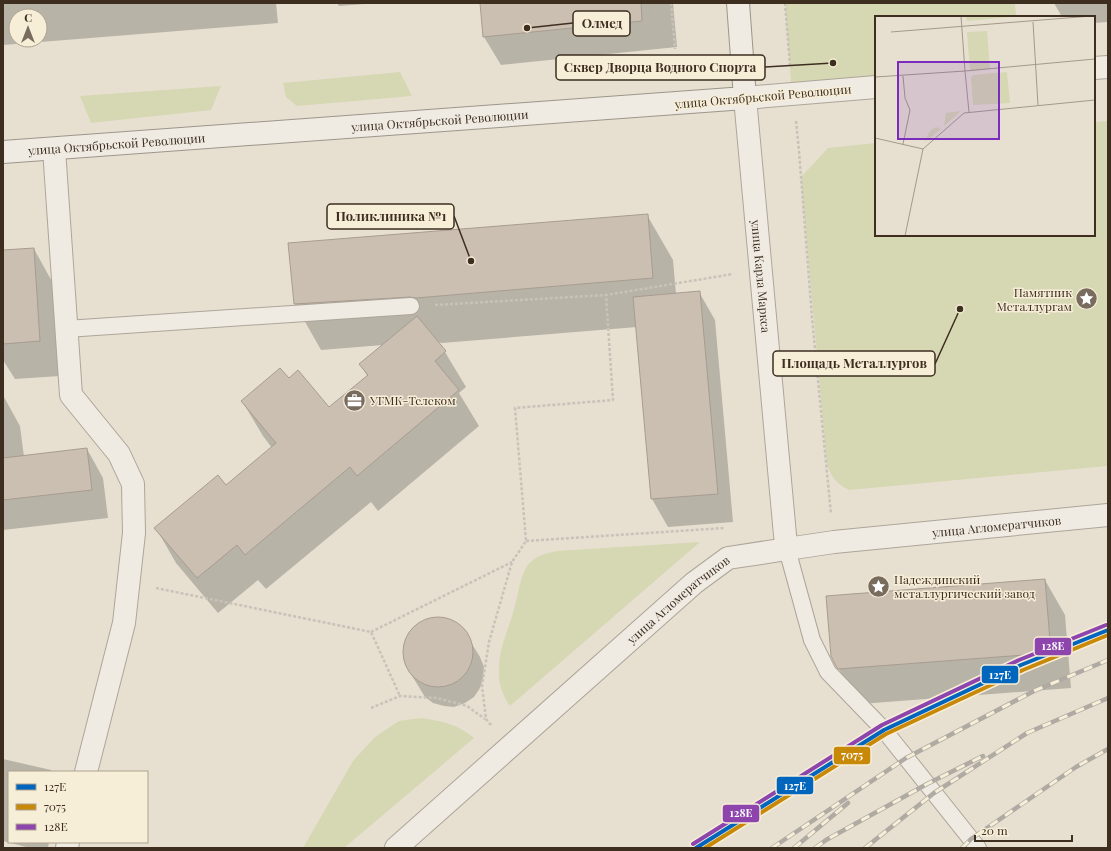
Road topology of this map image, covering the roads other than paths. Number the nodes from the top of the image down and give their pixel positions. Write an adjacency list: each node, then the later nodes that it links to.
1 (738, 3): 5 (street, улица Карла Маркса)
2 (1108, 67): 3 (street)
3 (1095, 68)
4 (875, 87): 5 (street, улица Октябрьской Революции)
5 (745, 98): 6 (street, улица Октябрьской Революции); 11 (street, улица Карла Маркса)
6 (54, 149): 7 (street, улица Октябрьской Революции); 9 (street)
7 (3, 152)
8 (411, 306): 9 (lane)
9 (66, 329): 12 (street)
10 (1108, 515): 11 (street, улица Агломератчиков)
11 (787, 549): 13 (street, улица Агломератчиков); 14 (lane)
12 (86, 771)
13 (396, 848)
14 (978, 848)

